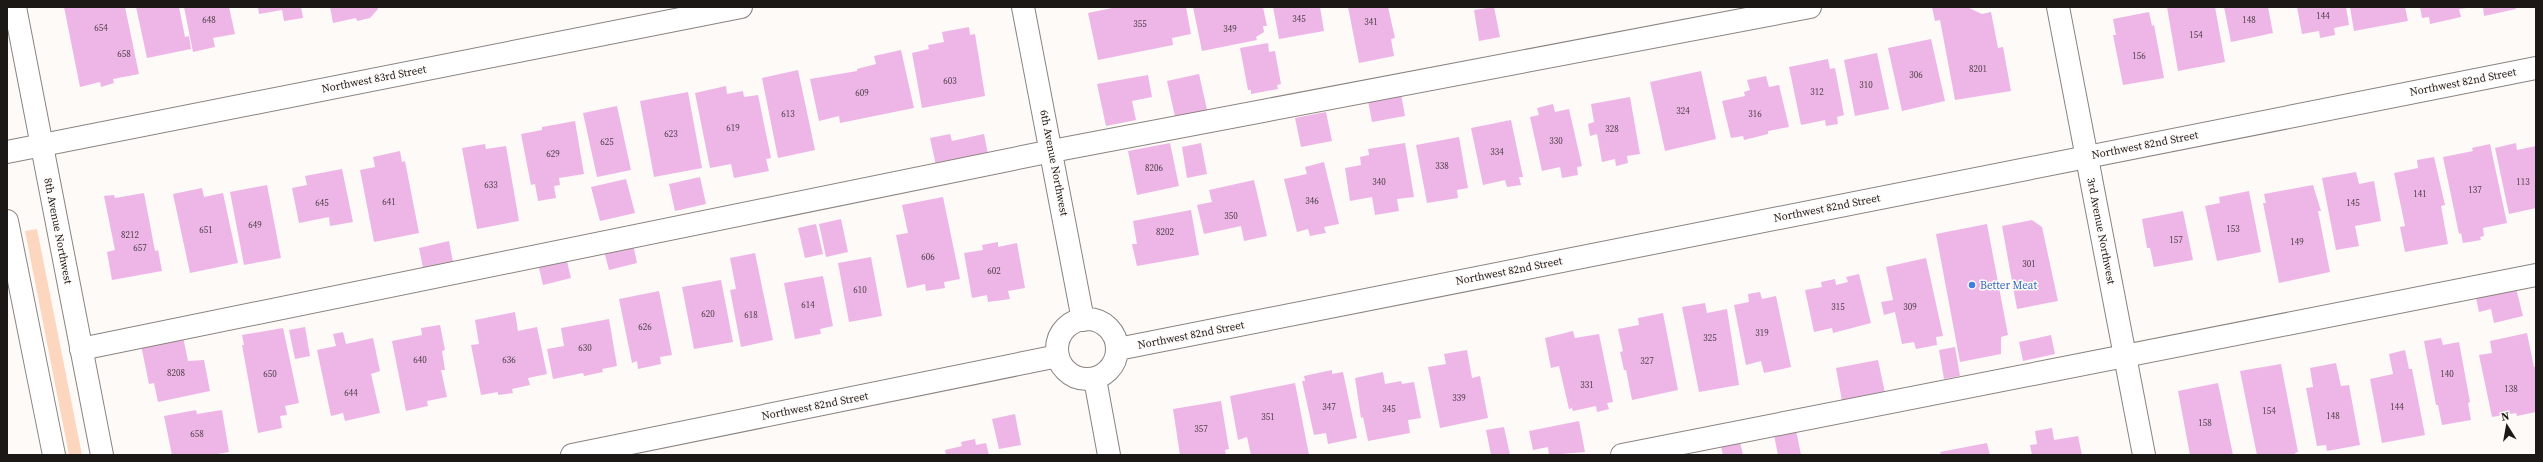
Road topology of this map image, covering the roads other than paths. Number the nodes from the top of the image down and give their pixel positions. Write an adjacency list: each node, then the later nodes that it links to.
1 (15, 7): 7 (street, 8th Avenue Northwest)
2 (741, 7): 7 (street, Northwest 83rd Street)
3 (1023, 7): 8 (street, 6th Avenue Northwest)
4 (1810, 7): 8 (street)
5 (2058, 7): 10 (street, 3rd Avenue Northwest)
6 (2536, 68): 10 (street, Northwest 82nd Street)
7 (42, 145): 9 (street, Northwest 83rd Street); 14 (street, 8th Avenue Northwest)
8 (1052, 151): 13 (street, 6th Avenue Northwest); 14 (street)
9 (7, 152)
10 (2087, 156): 15 (street, Northwest 82nd Street); 17 (street, 3rd Avenue Northwest)
11 (7, 221): 19 (street)
12 (2536, 275): 17 (street)
13 (1083, 320): 15 (street); 16 (street)
14 (81, 348): 20 (street, 8th Avenue Northwest)
15 (1118, 349): 18 (street)
16 (1058, 356): 18 (street); 21 (street, Northwest 82nd Street)
17 (2125, 356): 23 (street); 24 (street, 3rd Avenue Northwest)
18 (1095, 379): 22 (street)
19 (54, 455)
20 (102, 455)
21 (572, 455)
22 (1109, 455)
23 (1622, 455)
24 (2144, 455)

